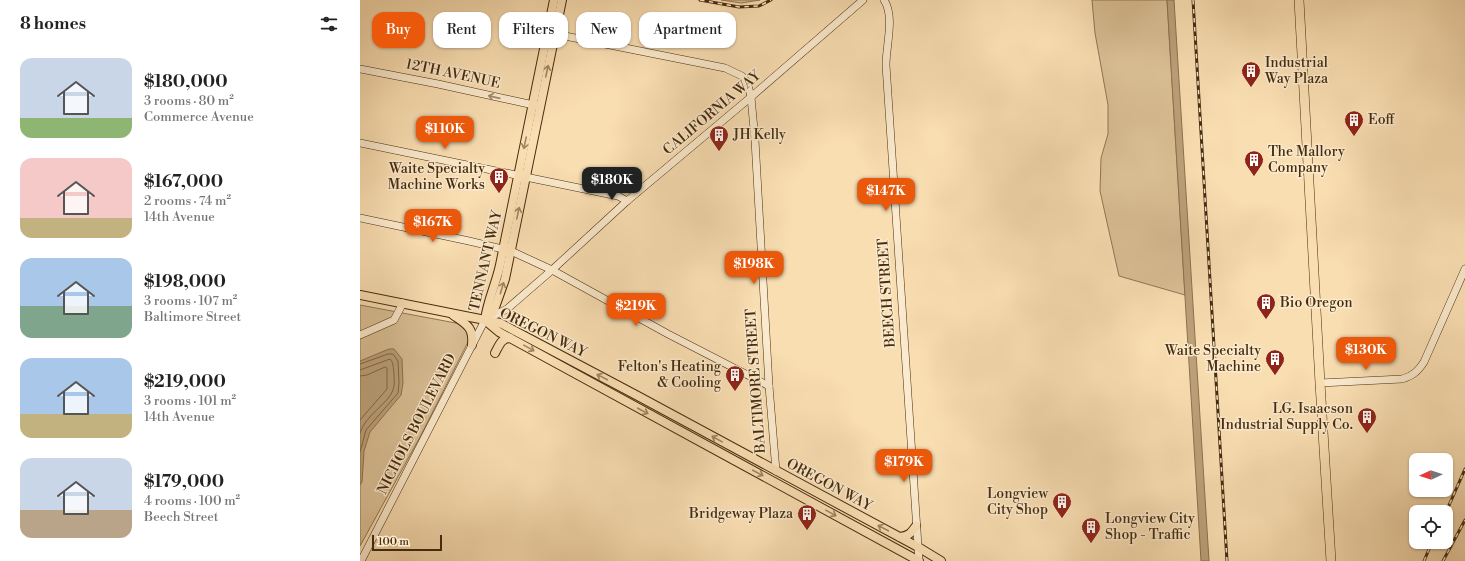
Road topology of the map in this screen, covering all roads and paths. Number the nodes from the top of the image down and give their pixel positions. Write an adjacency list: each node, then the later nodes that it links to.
1 (554, 0): 11 (main road, TENNANT WAY)
2 (562, 0): 6 (main road, TENNANT WAY)
3 (863, 0): 10 (street, CALIFORNIA WAY)
4 (884, 0): 30 (street, BEECH STREET)
5 (1299, 0): 27 (highway)
6 (560, 12)
7 (568, 37): 10 (street, BALTIMORE STREET)
8 (551, 48): 11 (main road, TENNANT WAY, one-way to 8)
9 (360, 69): 11 (street, 12TH AVENUE, one-way to 9)
10 (751, 97): 14 (street, CALIFORNIA WAY); 28 (street, BALTIMORE STREET)
11 (536, 106): 13 (main road, TENNANT WAY)
12 (360, 143): 13 (street)
13 (522, 176): 14 (street); 16 (main road, TENNANT WAY)
14 (627, 201): 18 (street, CALIFORNIA WAY)
15 (360, 218): 16 (street)
16 (507, 250): 18 (street); 22 (main road, TENNANT WAY)
17 (1465, 269): 27 (street)
18 (552, 270): 22 (street, CALIFORNIA WAY); 28 (street)
19 (360, 295): 20 (main road)
20 (403, 303): 21 (main road); 23 (street)
21 (450, 313): 22 (main road); 25 (main road)
22 (485, 320): 24 (main road, OREGON WAY); 25 (street, NICHOLS BOULEVARD); 29 (main road, OREGON WAY, one-way to 22)
23 (360, 335)
24 (510, 338): 26 (main road); 32 (main road, OREGON WAY, one-way to 32)
25 (472, 345): 34 (street, NICHOLS BOULEVARD)
26 (495, 353)
27 (1320, 382): 37 (highway)
28 (769, 386): 29 (street, BALTIMORE STREET)
29 (776, 471): 31 (main road, OREGON WAY, one-way to 29)
30 (916, 526): 31 (main road); 33 (street, BEECH STREET)
31 (900, 537): 33 (main road, OREGON WAY)
32 (884, 542): 33 (main road); 35 (main road, OREGON WAY)
33 (918, 547): 35 (street, BEECH STREET); 36 (main road, OREGON WAY)
34 (361, 561)
35 (919, 561)
36 (941, 561)
37 (1331, 561)

